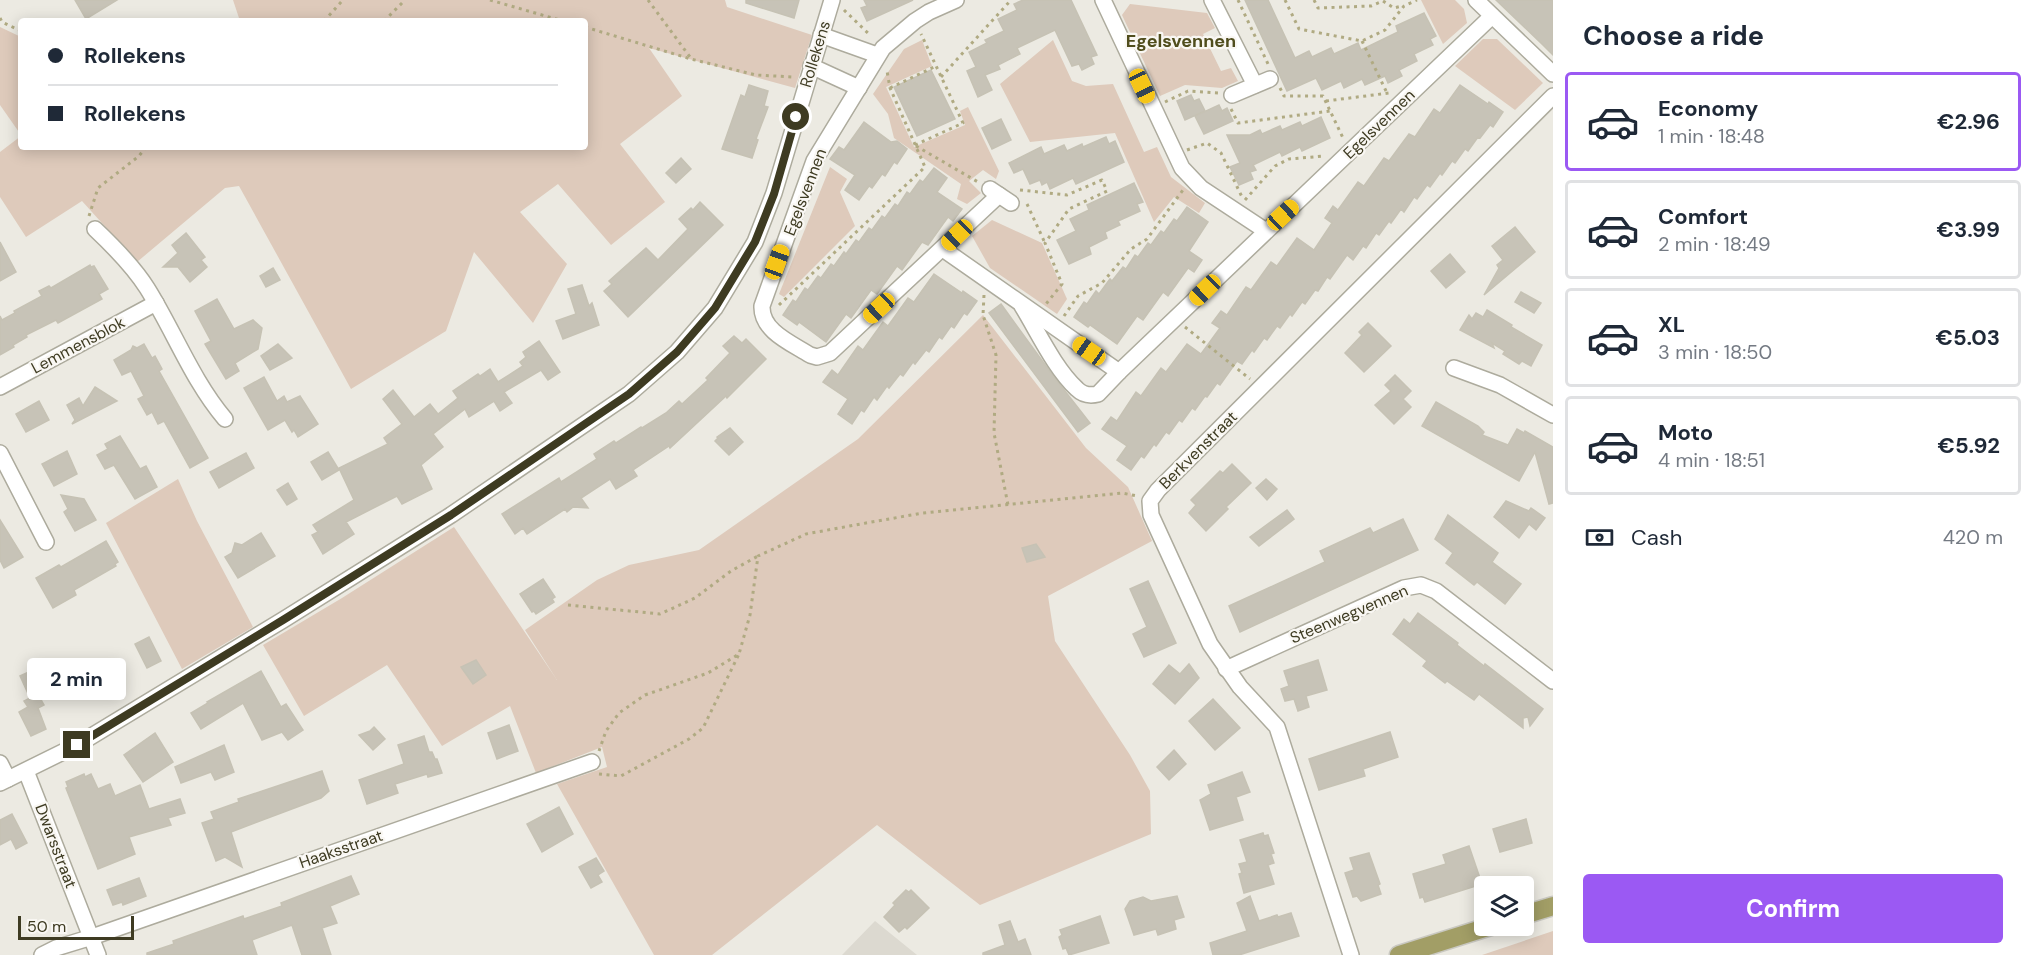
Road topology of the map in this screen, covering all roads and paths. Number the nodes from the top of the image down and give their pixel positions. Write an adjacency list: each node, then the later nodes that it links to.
1 (343, 0): 18 (path)
2 (405, 0): 19 (path)
3 (490, 0): 20 (path)
4 (648, 0): 27 (path)
5 (956, 0): 21 (street, Egelsvennen)
6 (1011, 0): 31 (path)
7 (1104, 0): 41 (street)
8 (1212, 0): 33 (street)
9 (1238, 0): 32 (path)
10 (1285, 0): 25 (path)
11 (1314, 0): 15 (path)
12 (1417, 0): 15 (path)
13 (1476, 0): 16 (street)
14 (837, 4): 24 (street, Rollekens); 26 (path)
15 (1404, 6): 25 (path)
16 (1492, 16): 30 (street); 40 (street, Egelsvennen)
17 (0, 18): 23 (path)
18 (327, 18)
19 (387, 18)
20 (553, 18)
21 (915, 21): 26 (street, Egelsvennen); 28 (path)
22 (588, 28): 27 (path)
23 (18, 30)
24 (821, 35): 26 (street); 29 (street, Rollekens)
25 (1362, 41): 36 (path)
26 (880, 51): 34 (street, Egelsvennen); 35 (path)
27 (691, 59): 29 (path)
28 (936, 66): 31 (path); 35 (path)
29 (809, 72): 34 (street); 79 (street, Rollekens)
30 (1553, 74)
31 (941, 77): 43 (path)
32 (1273, 78): 33 (street); 39 (path)
33 (1255, 86): 37 (street)
34 (859, 88): 58 (street, Egelsvennen)
35 (890, 88): 43 (path)
36 (1387, 93): 39 (path); 40 (path)
37 (1229, 96): 41 (path); 42 (path)
38 (1553, 96): 65 (street, Berkvenstraat)
39 (1326, 101): 42 (path)
40 (1402, 101): 44 (street, Egelsvennen)
41 (1152, 107): 46 (street)
42 (1330, 111): 44 (path)
43 (915, 145): 50 (path); 58 (path)
44 (1352, 149): 47 (street, Egelsvennen)
45 (144, 150): 51 (path)
46 (1175, 156): 47 (path); 48 (street)
47 (1334, 167): 52 (street, Egelsvennen)
48 (1191, 179): 52 (street); 61 (path)
49 (1020, 190): 50 (path); 53 (path); 53 (path)
50 (1000, 196): 54 (street)
51 (95, 229): 57 (street)
52 (1266, 231): 60 (street, Egelsvennen)
53 (1045, 243): 59 (path)
54 (943, 249): 55 (street, Egelsvennen); 58 (street)
55 (978, 273): 56 (street, Egelsvennen); 70 (path)
56 (1019, 301): 59 (street, Egelsvennen); 63 (street, Egelsvennen)
57 (156, 303): 64 (street, Lemmensblok); 67 (street)
58 (762, 313)
59 (1038, 314): 61 (street, Egelsvennen)
60 (1175, 320): 63 (street, Egelsvennen); 65 (path)
61 (1056, 327): 63 (street, Egelsvennen)
62 (1454, 368): 66 (street)
63 (1119, 372)
64 (0, 387)
65 (1261, 388): 69 (street, Berkvenstraat)
66 (1553, 415)
67 (225, 419)
68 (0, 453): 71 (street)
69 (1150, 501): 70 (path); 75 (street, Berkvenstraat)
70 (1008, 505): 72 (path)
71 (46, 542)
72 (758, 556): 73 (path); 74 (path)
73 (568, 604)
74 (739, 654): 77 (path); 77 (path)
75 (1226, 669): 76 (street, Steenwegvennen); 87 (street, Berkvenstraat)
76 (1553, 681)
77 (592, 762): 84 (street, Haaksstraat)
78 (0, 763): 80 (street)
79 (26, 771): 80 (street, Rollekens); 84 (street, Dwarsstraat)
80 (4, 781)
81 (1553, 906): 82 (main road)
82 (1534, 912)
83 (1474, 931): 88 (main road)
84 (92, 937): 85 (street, Haaksstraat); 86 (street, Dwarsstraat)
85 (42, 955)
86 (98, 955)
87 (1351, 955)
88 (1399, 955)

